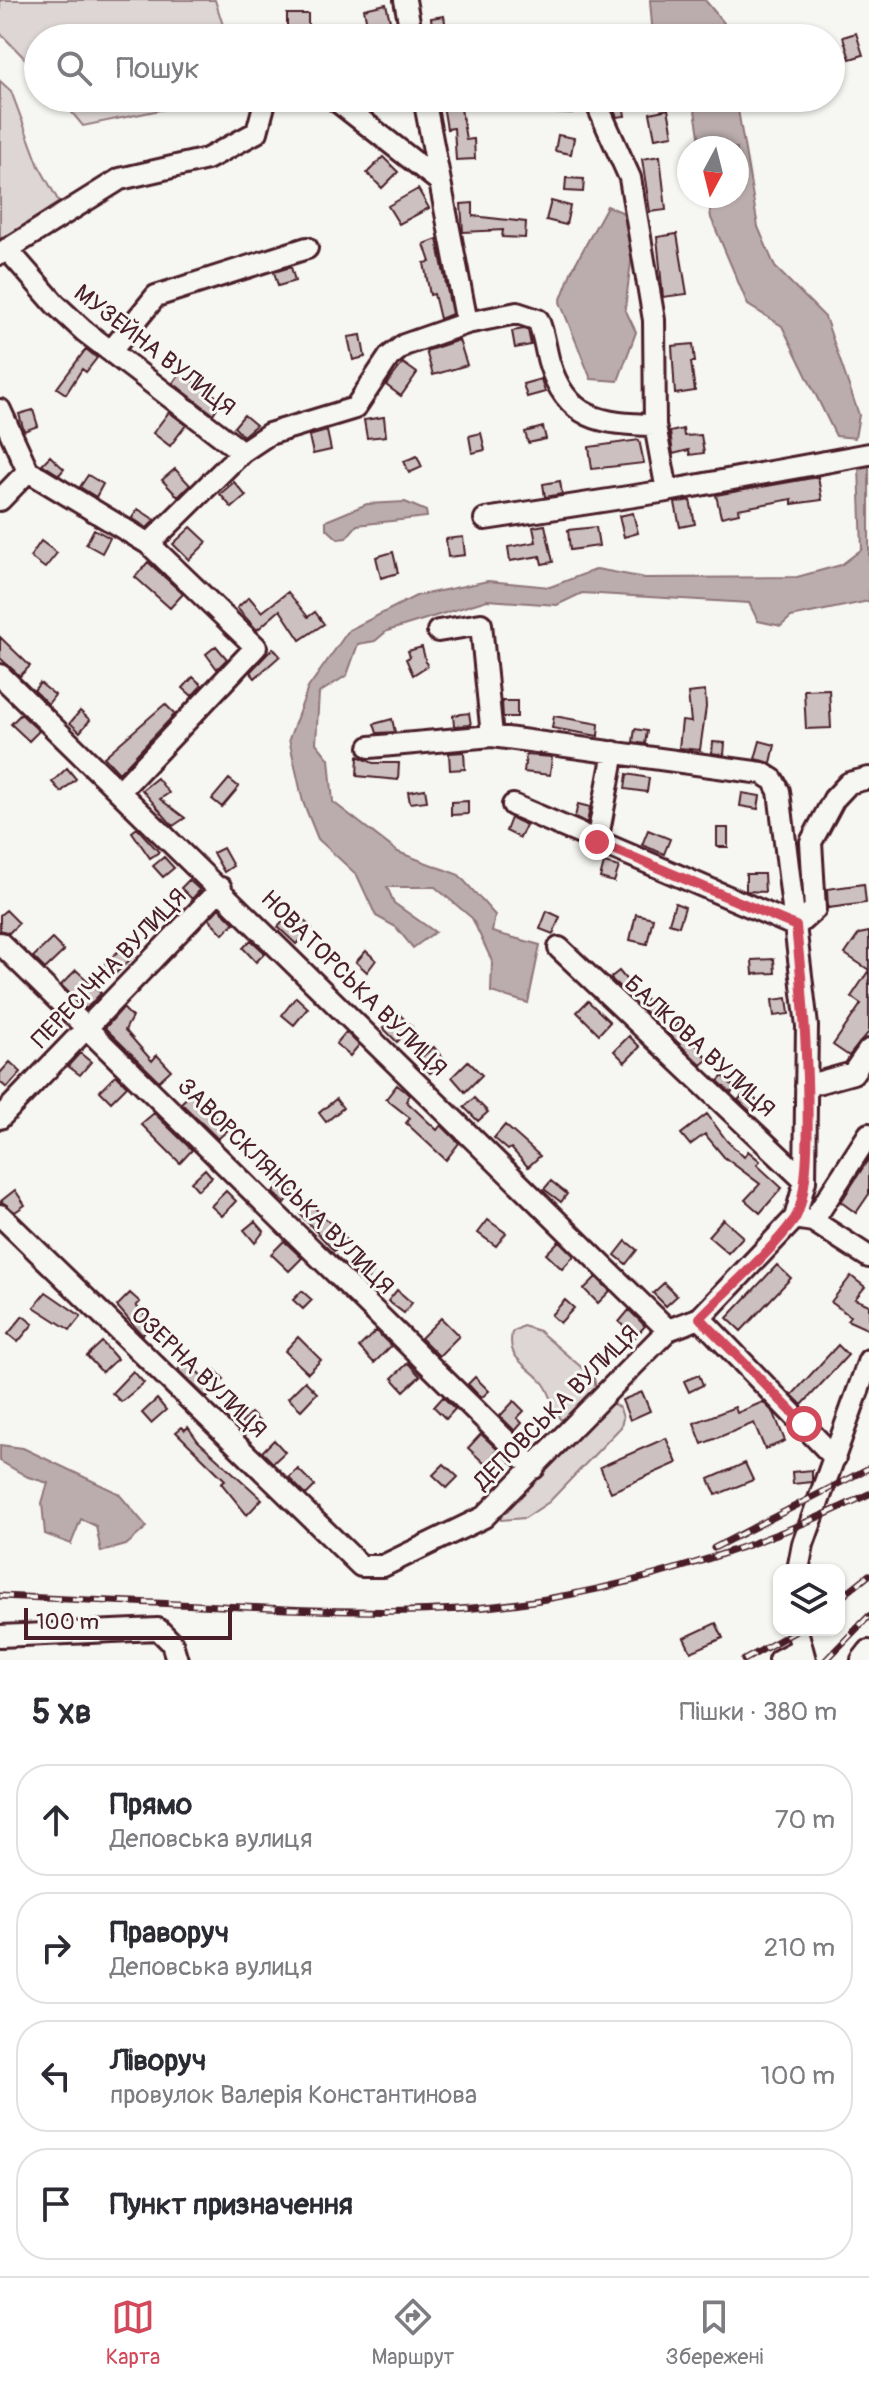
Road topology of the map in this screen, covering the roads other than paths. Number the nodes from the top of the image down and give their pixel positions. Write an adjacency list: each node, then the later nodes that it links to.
1 (405, 0): 2 (street)
2 (409, 24)
3 (262, 112): 9 (street)
4 (351, 112): 7 (street)
5 (427, 112): 7 (street)
6 (600, 112): 13 (street)
7 (439, 181): 10 (street)
8 (307, 248): 11 (street)
9 (4, 251): 11 (street, МУЗЕЙНА ВУЛИЦЯ)
10 (467, 323): 13 (street, МУЗЕЙНА ВУЛИЦЯ); 14 (street, МУЗЕЙНА ВУЛИЦЯ)
11 (111, 351): 14 (street, МУЗЕЙНА ВУЛИЦЯ)
12 (0, 410): 16 (street)
13 (655, 425): 17 (street)
14 (242, 452): 20 (street, МУЗЕЙНА ВУЛИЦЯ)
15 (869, 454): 17 (street)
16 (28, 471): 18 (street); 20 (street)
17 (667, 491): 19 (street)
18 (0, 500)
19 (485, 519)
20 (149, 544): 27 (street)
21 (438, 631): 23 (street)
22 (0, 675): 27 (street, НОВАТОРСЬКА ВУЛИЦЯ)
23 (492, 736): 24 (street); 25 (street)
24 (370, 747)
25 (614, 752): 29 (street); 31 (street, ДЕПОВСЬКА ВУЛИЦЯ)
26 (869, 778): 31 (street)
27 (120, 791): 30 (street, НОВАТОРСЬКА ВУЛИЦЯ)
28 (513, 805): 29 (street)
29 (597, 842): 31 (street)
30 (221, 888): 34 (street, ПЕРЕСІЧНА ВУЛИЦЯ); 44 (street, НОВАТОРСЬКА ВУЛИЦЯ)
31 (796, 926): 36 (street, ДЕПОВСЬКА ВУЛИЦЯ)
32 (0, 943): 34 (street, ЗАВОРСКЛЯНСЬКА ВУЛИЦЯ)
33 (559, 948): 39 (street, БАЛКОВА ВУЛИЦЯ)
34 (88, 1027): 37 (street, ПЕРЕСІЧНА ВУЛИЦЯ); 47 (street, ЗАВОРСКЛЯНСЬКА ВУЛИЦЯ)
35 (869, 1050): 36 (street)
36 (806, 1086): 39 (street, ДЕПОВСЬКА ВУЛИЦЯ)
37 (0, 1118)
38 (869, 1134): 41 (street)
39 (805, 1181): 41 (street, ДЕПОВСЬКА ВУЛИЦЯ)
40 (0, 1215): 49 (street, ОЗЕРНА ВУЛИЦЯ)
41 (804, 1220): 42 (street); 43 (street, ДЕПОВСЬКА ВУЛИЦЯ)
42 (869, 1257)
43 (700, 1318): 44 (street, ДЕПОВСЬКА ВУЛИЦЯ); 46 (street)
44 (668, 1330): 47 (street, ДЕПОВСЬКА ВУЛИЦЯ)
45 (869, 1360): 46 (street)
46 (835, 1458): 48 (street)
47 (534, 1468): 49 (street, ДЕПОВСЬКА ВУЛИЦЯ)
48 (799, 1564)
49 (361, 1566)
50 (0, 1636): 53 (street)
51 (801, 1646): 54 (street)
52 (869, 1651): 55 (street)
53 (177, 1660)
54 (779, 1660)
55 (862, 1660)

